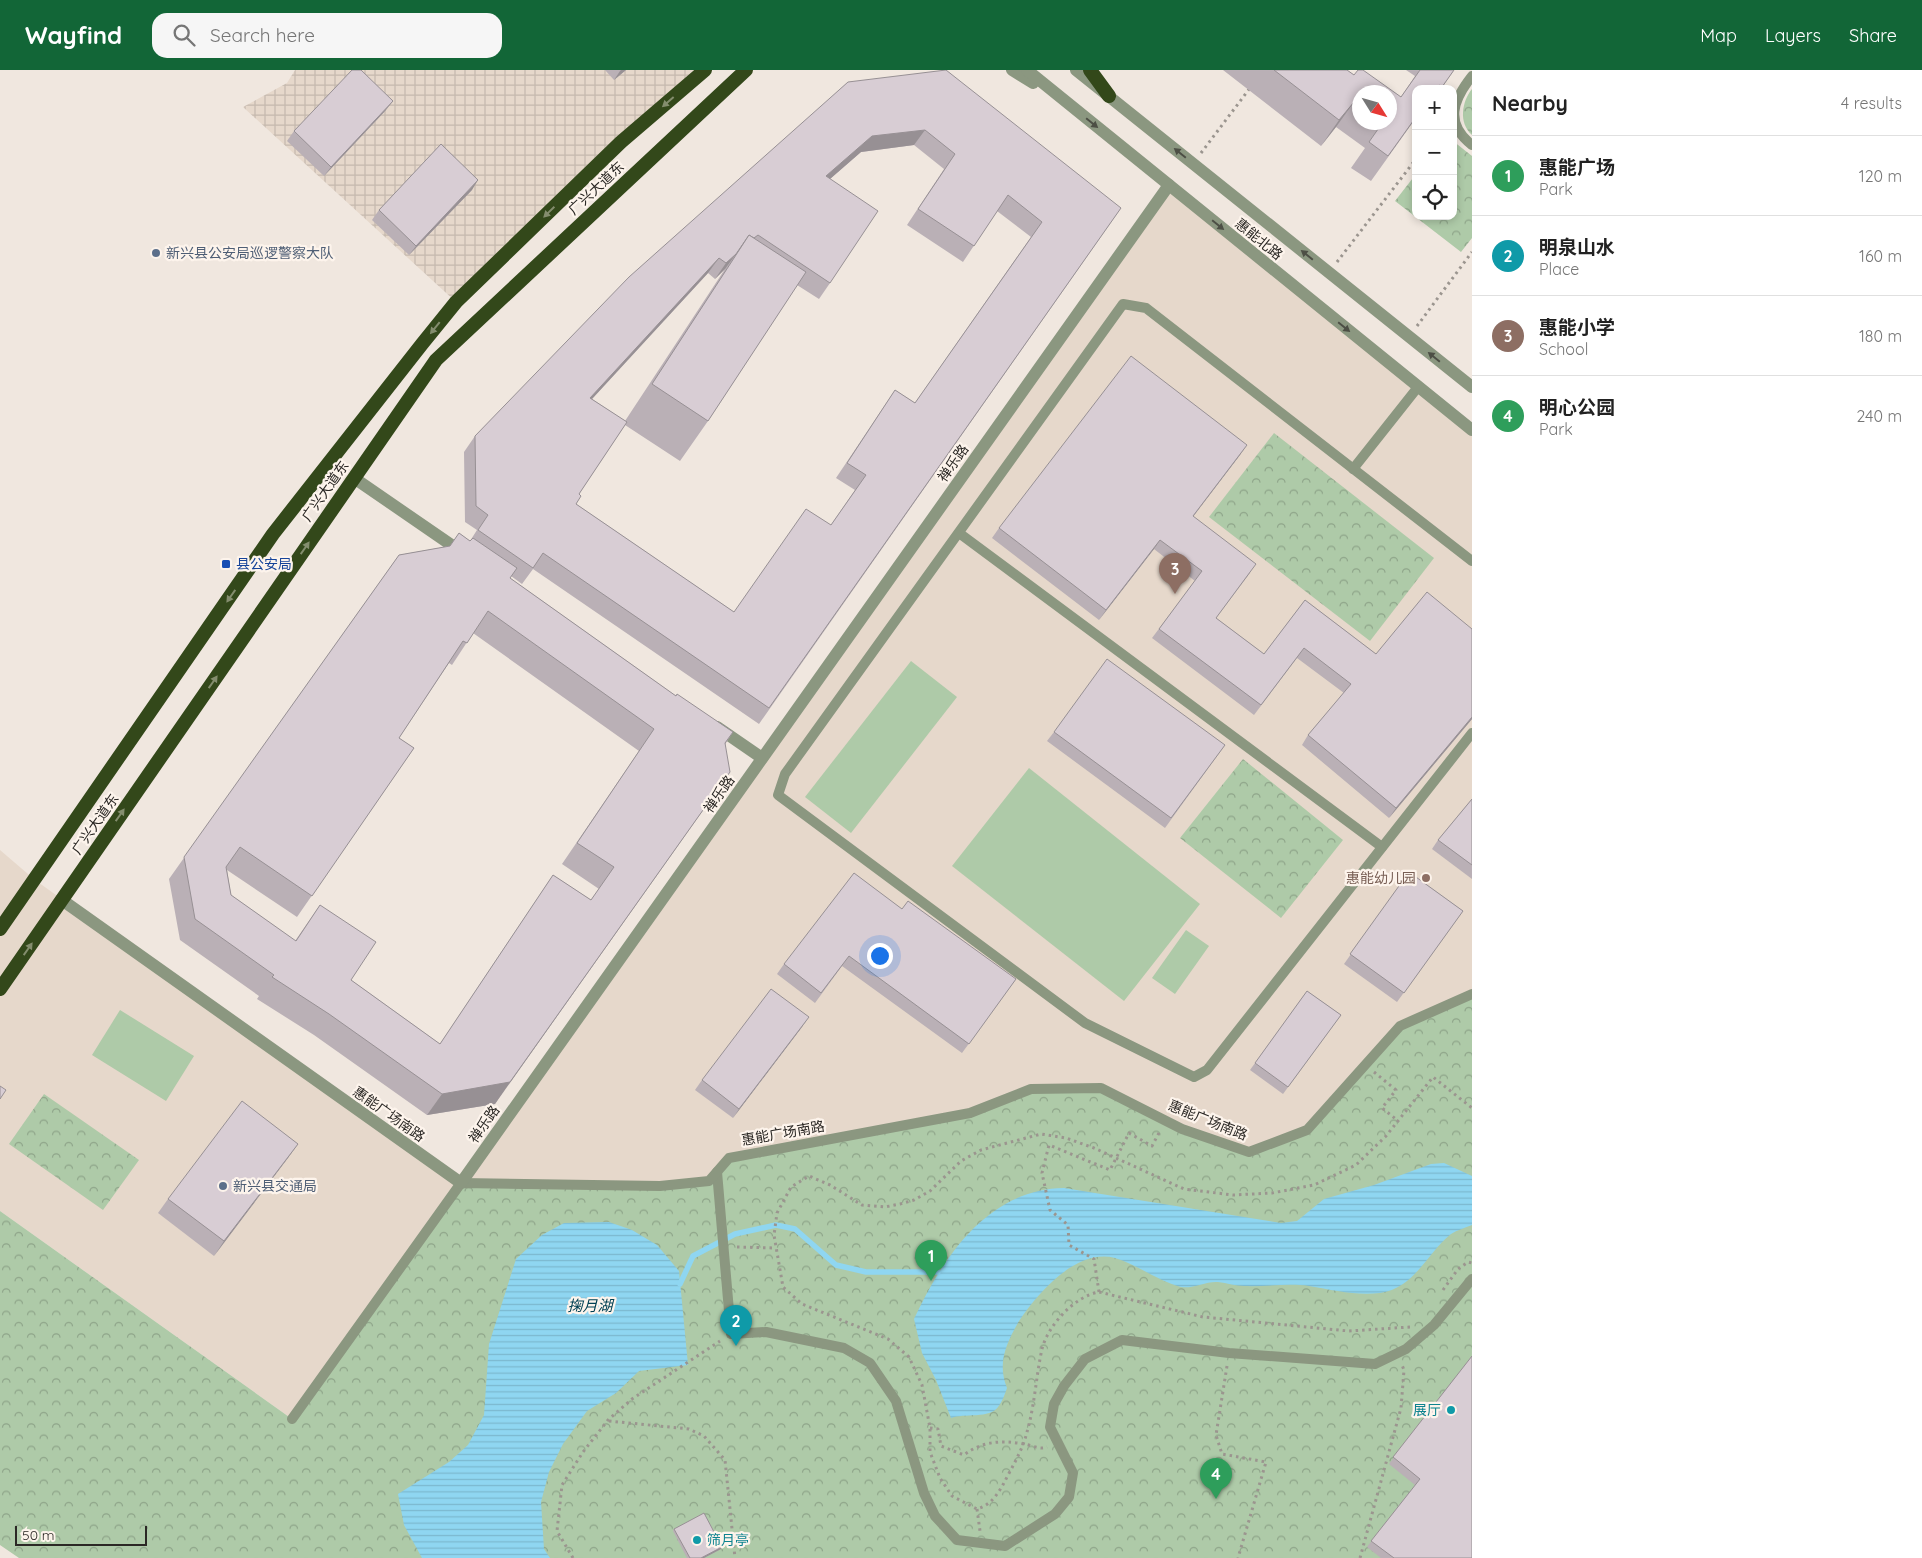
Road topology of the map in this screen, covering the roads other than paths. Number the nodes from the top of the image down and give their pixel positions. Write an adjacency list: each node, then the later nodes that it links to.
1 (705, 70): 25 (highway, 广兴大道东, one-way to 25)
2 (746, 70): 16 (highway, 广兴大道东)
3 (1012, 70): 9 (street)
4 (1027, 70): 9 (street, 惠能北路)
5 (1076, 70): 8 (street, 惠能北路)
6 (1090, 70): 8 (highway)
7 (1472, 76): 10 (lane)
8 (1109, 96): 13 (street, 惠能北路, one-way to 8)
9 (1071, 106): 11 (street, 惠能北路, one-way to 11)
10 (1472, 145)
11 (1169, 185): 12 (street, 惠能北路, one-way to 12); 22 (street, 禅乐路)
12 (1418, 387): 14 (street, 惠能北路); 15 (lane)
13 (1472, 387)
14 (1472, 430)
15 (1353, 469): 17 (lane); 18 (lane)
16 (354, 478): 19 (street); 24 (highway, 广兴大道东, one-way to 16)
17 (959, 532): 23 (lane); 23 (lane)
18 (1472, 561)
19 (476, 562)
20 (705, 719): 22 (street)
21 (1472, 733): 23 (lane)
22 (762, 758): 29 (street, 禅乐路)
23 (1382, 848)
24 (62, 900): 26 (highway, 广兴大道东, one-way to 24); 29 (street, 惠能广场南路)
25 (0, 929)
26 (0, 989)
27 (1472, 994): 28 (lane, 惠能广场南路)
28 (717, 1172): 29 (lane, 惠能广场南路); 30 (lane)
29 (460, 1184): 31 (lane, 禅乐路)
30 (1472, 1279)
31 (292, 1419)

